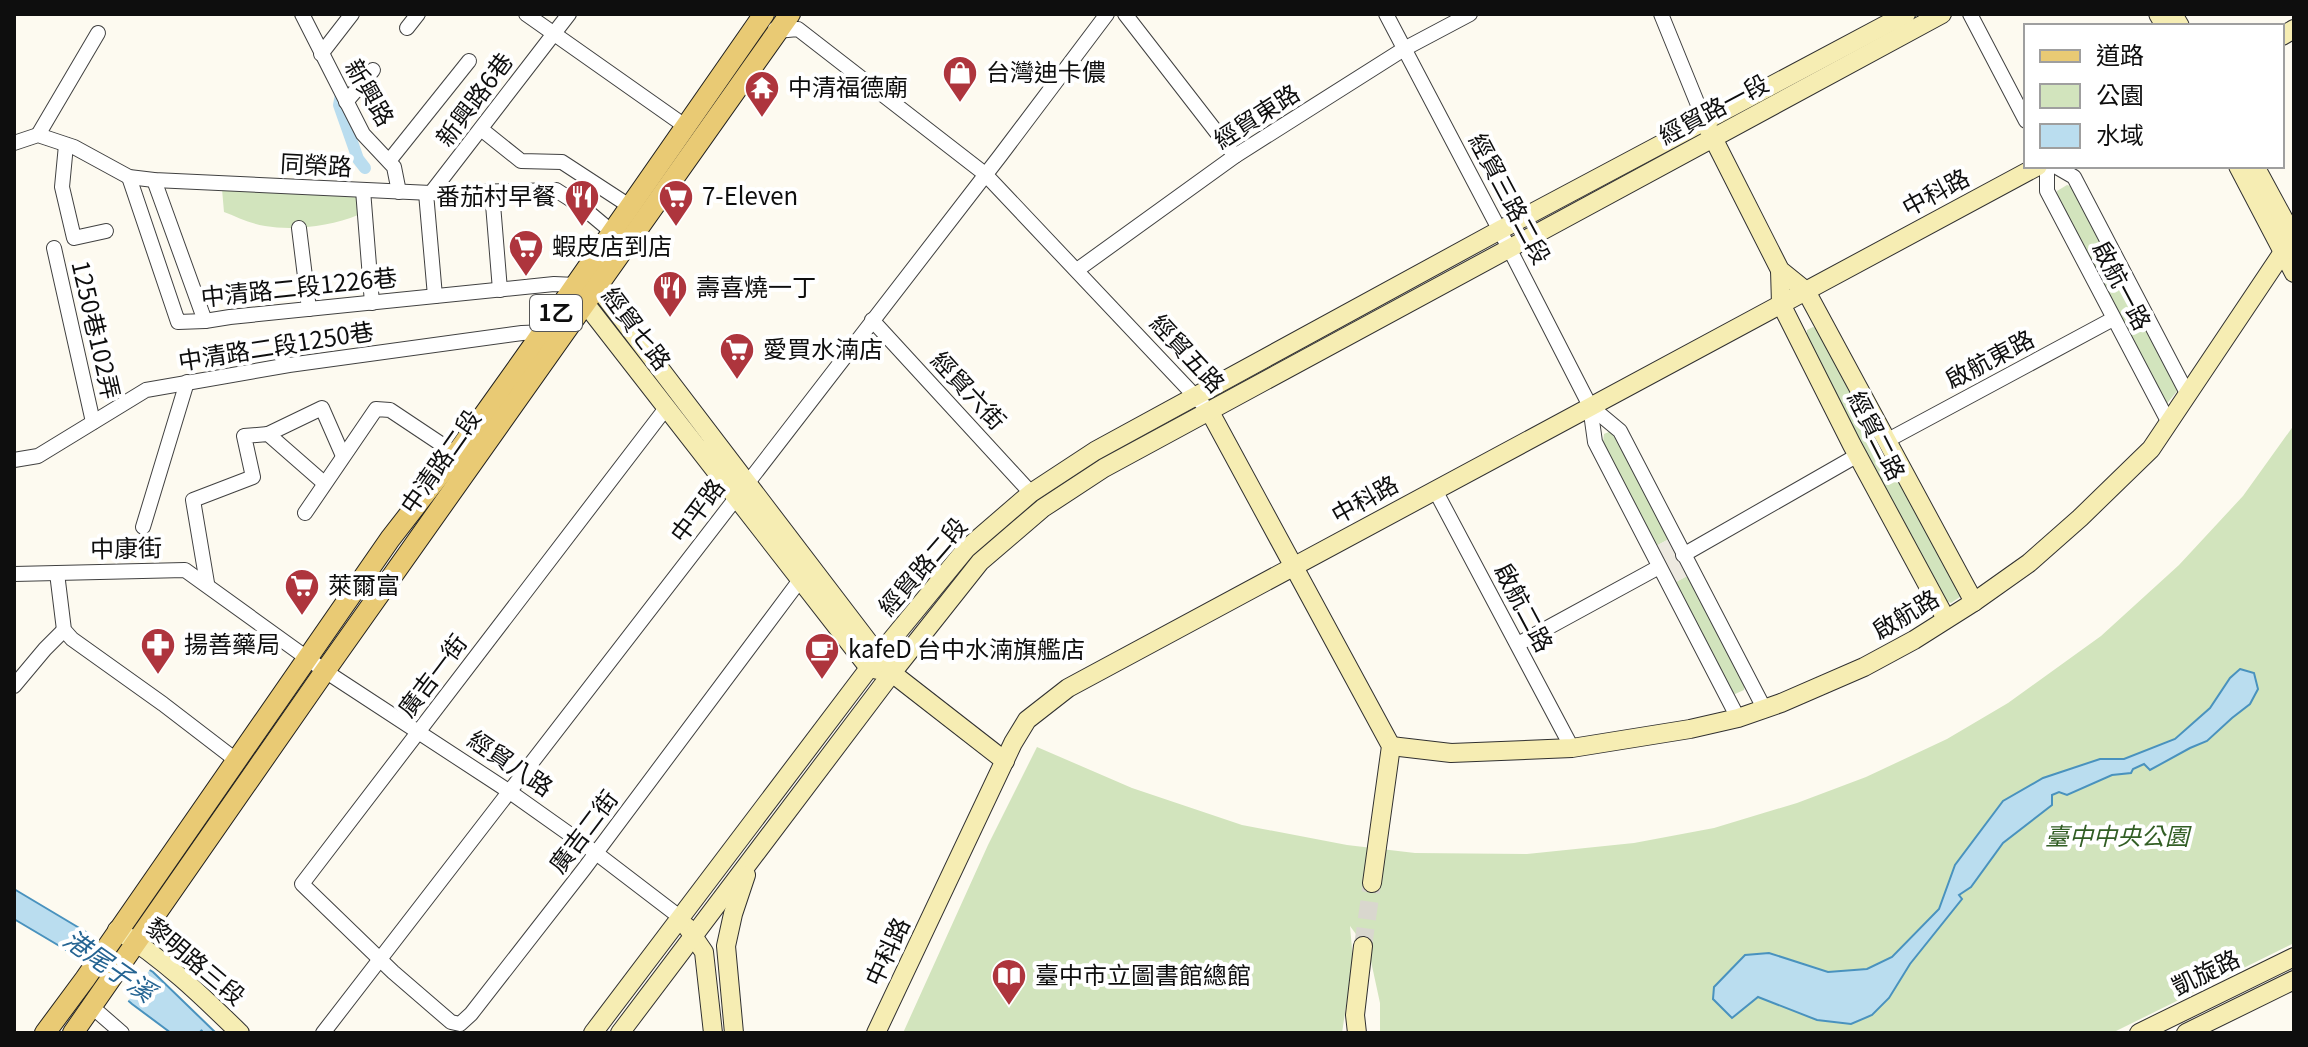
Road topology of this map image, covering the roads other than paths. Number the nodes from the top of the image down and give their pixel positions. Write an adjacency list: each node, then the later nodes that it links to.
1 (352, 14): 19 (street)
2 (418, 14): 15 (street)
3 (526, 14): 17 (street)
4 (569, 14): 17 (street, 新興路6巷)
5 (1107, 14): 37 (street, 中平路)
6 (1125, 14): 30 (street)
7 (1386, 14): 18 (street, 經貿三路二段)
8 (1470, 14): 18 (street, 經貿東路)
9 (1661, 14): 26 (street, 經貿二路)
10 (1906, 14): 26 (street, 經貿路一段)
11 (1942, 14): 26 (street, 經貿路一段)
12 (1970, 14): 23 (street)
13 (304, 16): 19 (street, 新興路)
14 (770, 18): 24 (main road, 中清路二段 / 1乙); 37 (street, 經貿五路); 55 (main road, 中清路二段 / 1乙)
15 (407, 28)
16 (98, 33): 27 (street)
17 (554, 33): 24 (street); 25 (street, 新興路6巷)
18 (1404, 49): 30 (street, 經貿東路); 46 (street, 經貿三路二段)
19 (321, 54): 22 (street, 新興路)
20 (469, 61): 31 (street)
21 (373, 70): 22 (street)
22 (346, 102): 31 (street, 新興路)
23 (2024, 117)
24 (685, 126): 44 (main road, 中清路二段 / 1乙)
25 (481, 129): 43 (street, 新興路6巷); 44 (street)
26 (1709, 130): 46 (street, 經貿路一段); 51 (street, 經貿路一段); 53 (street, 經貿二路)
27 (38, 135): 28 (street); 29 (street, 同榮路)
28 (14, 143)
29 (66, 145): 38 (street, 同榮路); 47 (street)
30 (1235, 156): 52 (street, 經貿東路)
31 (389, 161): 41 (street, 新興路)
32 (2034, 168): 57 (street, 中科路)
33 (2047, 168): 63 (street, 啟航一路)
34 (2058, 168): 68 (street, 啟航一路)
35 (2239, 168): 49 (street)
36 (2256, 168): 49 (street)
37 (985, 174): 52 (street, 經貿五路); 64 (street, 中平路)
38 (129, 177): 39 (street, 同榮路); 65 (street, 中清路二段1226巷)
39 (154, 180): 40 (street, 同榮路); 65 (street)
40 (363, 190): 41 (street, 同榮路); 60 (street)
41 (399, 192): 43 (street, 同榮路)
42 (492, 192): 43 (street, 同榮路); 48 (street, 同榮路); 56 (street)
43 (428, 193): 59 (street)
44 (631, 207): 48 (main road, 中清路二段 / 1乙)
45 (299, 228): 62 (street)
46 (1500, 230): 51 (street, 經貿三路二段); 69 (street, 經貿路二段)
47 (106, 231)
48 (612, 232): 58 (main road, 中清路二段 / 1乙)
49 (2290, 246): 54 (street); 68 (street, 啟航路)
50 (54, 248): 73 (street, 1250巷102弄)
51 (1509, 248): 70 (street, 經貿三路二段); 72 (street, 經貿路二段)
52 (1077, 270): 69 (street, 經貿五路)
53 (1780, 270): 57 (street, 經貿二路); 61 (street, 經貿二路)
54 (2294, 273)
55 (597, 286): 58 (main road, 中清路二段 / 1乙); 82 (street, 經貿七路)
56 (500, 290): 58 (street, 中清路二段1226巷); 59 (street, 中清路二段1226巷)
57 (1806, 291): 61 (street, 中科路); 76 (street, 經貿二路)
58 (580, 294): 66 (main road, 中清路二段 / 1乙); 71 (street, 經貿七路)
59 (435, 296): 60 (street, 中清路二段1226巷)
60 (372, 303): 62 (street, 中清路二段1226巷)
61 (1781, 304): 70 (street, 中科路); 78 (street, 經貿二路)
62 (309, 309): 65 (street, 中清路二段1226巷)
63 (2113, 319): 74 (street, 啟航一路); 76 (street, 啟航東路)
64 (872, 320): 82 (street, 中平路); 84 (street, 經貿六街)
65 (205, 321)
66 (553, 334): 67 (street, 中清路二段1250巷); 77 (main road, 中清路二段 / 1乙); 100 (main road, 中清路二段 / 1乙)
67 (187, 382): 73 (street, 中清路二段1250巷); 86 (street)
68 (2188, 395): 74 (street, 啟航路)
69 (1195, 396): 72 (street, 經貿五路); 84 (street, 經貿路二段)
70 (1590, 406): 83 (street, 中科路); 87 (street, 經貿三路二段); 89 (street, 經貿三路二段)
71 (666, 408): 82 (street, 經貿七路); 105 (street, 廣吉一街)
72 (1210, 412): 88 (street, 經貿五路); 101 (street, 經貿路二段)
73 (93, 422): 80 (street, 中清路二段1250巷)
74 (2169, 423): 94 (street, 啟航路)
75 (268, 434): 79 (street); 81 (street); 93 (street)
76 (1888, 440): 94 (street, 經貿二路)
77 (456, 454): 79 (street); 98 (main road, 中清路二段 / 1乙)
78 (1858, 455): 87 (street); 95 (street, 經貿二路)
79 (343, 456): 81 (street)
80 (14, 460)
81 (324, 483): 85 (street)
82 (742, 490): 92 (street, 經貿七路); 99 (street, 經貿七路); 110 (street, 中平路)
83 (1435, 490): 88 (street, 中科路); 97 (street, 啟航二路)
84 (1031, 493): 99 (street, 經貿路二段)
85 (305, 513)
86 (143, 527)
87 (1683, 555): 103 (street, 經貿三路二段)
88 (1293, 567): 106 (street, 經貿五路); 109 (street, 中科路)
89 (1659, 567): 97 (street); 104 (street, 經貿三路二段)
90 (57, 573): 91 (street, 中康街); 93 (street, 中康街); 96 (street)
91 (14, 574)
92 (800, 580): 99 (street, 經貿七路); 111 (street, 廣吉二街)
93 (207, 583): 98 (street, 中康街)
94 (1974, 602): 95 (street, 啟航路)
95 (1946, 619): 103 (street, 啟航路)
96 (64, 630): 102 (street); 108 (street)
97 (1518, 644): 107 (street, 啟航二路)
98 (307, 658): 100 (street, 經貿八路); 108 (main road, 中清路二段 / 1乙)
99 (874, 662): 101 (street); 114 (street, 經貿路二段)
100 (325, 671): 105 (street, 經貿八路); 117 (main road, 中清路二段 / 1乙)
101 (892, 673): 109 (street); 112 (street, 經貿路二段)
102 (14, 686)
103 (1765, 710): 104 (street, 啟航路)
104 (1738, 718): 107 (street, 啟航路)
105 (419, 732): 110 (street, 經貿八路); 121 (street, 廣吉一街)
106 (1391, 746): 107 (street, 啟航路); 113 (street)
107 (1572, 748)
108 (236, 760): 115 (main road, 中清路二段 / 1乙)
109 (1005, 761): 133 (street, 中科路)
110 (510, 792): 111 (street, 經貿八路); 121 (street, 中平路)
111 (596, 853): 114 (street, 經貿八路); 121 (street, 廣吉二街)
112 (753, 856): 116 (street, 經貿路二段); 120 (street, 經貿八路)
113 (1372, 883)
114 (681, 918): 116 (street, 經貿八路); 129 (street, 經貿路二段)
115 (117, 930): 117 (street, 黎明路三段); 123 (main road, 1乙)
116 (698, 930): 120 (street, 經貿八路); 130 (street, 經貿路二段); 131 (street, 經貿八路)
117 (138, 942): 123 (main road, 1乙); 127 (street, 黎明路三段)
118 (1363, 946): 134 (street)
119 (2294, 957): 135 (street, 凱旋路)
120 (726, 958): 132 (street, 經貿八路)
121 (381, 960): 128 (street, 中平路)
122 (2294, 980): 136 (street, 凱旋路)
123 (92, 992): 124 (main road, 1乙); 125 (main road, 1乙); 126 (street)
124 (45, 1033)
125 (73, 1033)
126 (122, 1033)
127 (240, 1033)
128 (323, 1033)
129 (593, 1033)
130 (620, 1033)
131 (713, 1033)
132 (734, 1033)
133 (876, 1033)
134 (1357, 1033)
135 (2139, 1033)
136 (2186, 1033)

